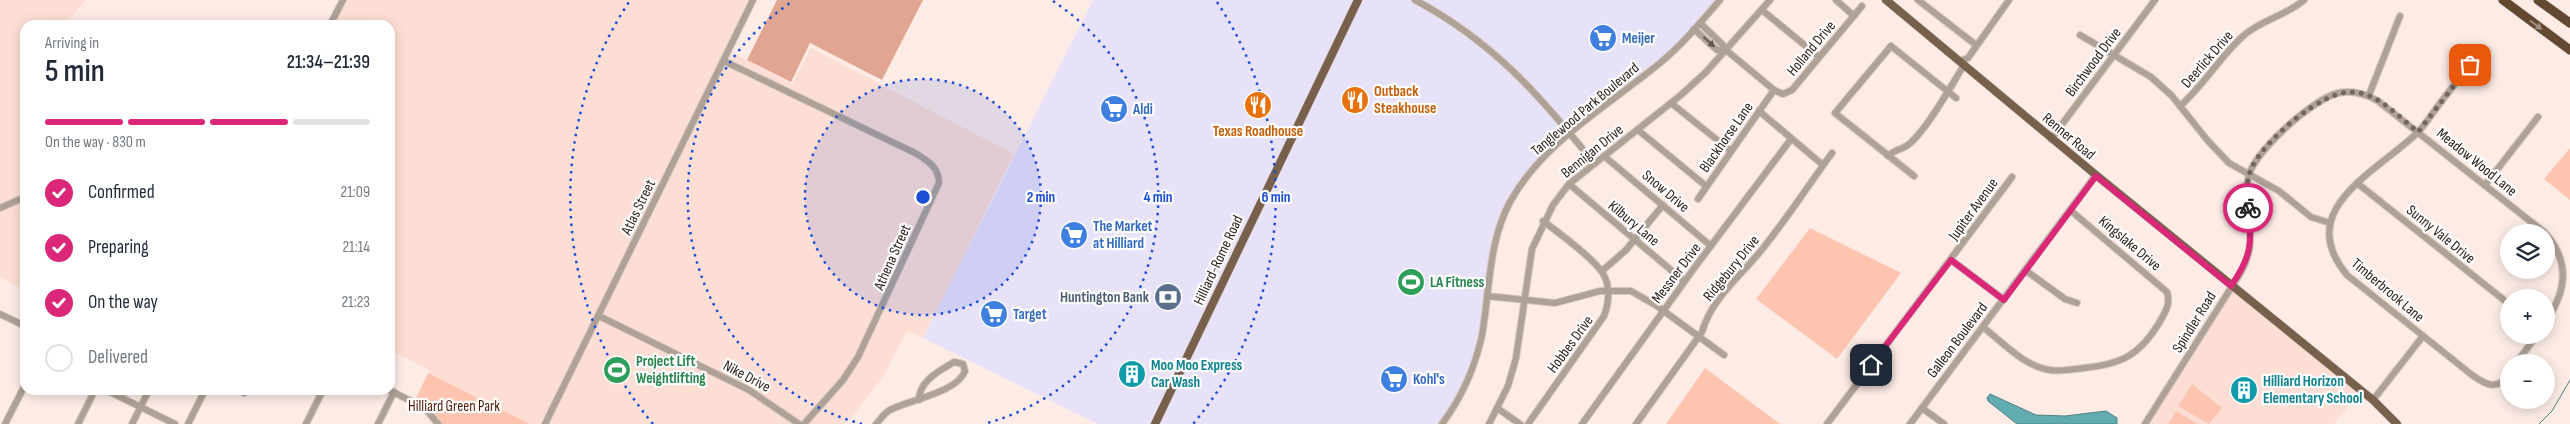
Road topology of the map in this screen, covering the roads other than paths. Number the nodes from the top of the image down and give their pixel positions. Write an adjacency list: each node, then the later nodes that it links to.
1 (343, 0): 19 (street)
2 (753, 0): 29 (street, Atlas Street)
3 (1358, 0): 117 (main road, Hilliard-Rome Road)
4 (1415, 0): 42 (street)
5 (1720, 0): 20 (street, Tanglewood Park Boulevard)
6 (1770, 0): 16 (street, Bennigan Drive)
7 (1836, 0): 17 (street)
8 (1886, 0): 30 (main road, Renner Road)
9 (1918, 0): 24 (street)
10 (2010, 0): 24 (street)
11 (2154, 0): 27 (street, Birchwood Drive)
12 (2304, 0): 37 (street, Deerlick Drive)
13 (2503, 0): 26 (highway, one-way to 26)
14 (2538, 0): 21 (highway)
15 (1862, 6): 17 (street, Holland Drive)
16 (1762, 10): 25 (street, Bennigan Drive); 28 (street)
17 (1854, 16): 28 (street, Holland Drive)
18 (2400, 16): 34 (street)
19 (333, 20)
20 (1700, 23): 22 (street, Tanglewood Park Boulevard); 25 (street)
21 (2570, 23)
22 (1694, 29): 25 (street, one-way to 25); 42 (street, Tanglewood Park Boulevard)
23 (2080, 35): 27 (street)
24 (1976, 45): 30 (street)
25 (1726, 50): 32 (street); 36 (street, Bennigan Drive)
26 (2570, 50)
27 (2114, 54): 37 (street); 44 (street, Birchwood Drive)
28 (1819, 58): 32 (street, Holland Drive)
29 (724, 61): 85 (street, Atlas Street); 115 (street, Athena Street)
30 (1964, 65): 33 (street); 44 (main road, Renner Road)
31 (2470, 65): 41 (street)
32 (1774, 90): 38 (street, Blackhorse Lane)
33 (1947, 92): 35 (street); 48 (street); 48 (street)
34 (2369, 95): 41 (street, Meadow Wood Lane); 51 (street, Spindler Road)
35 (1956, 98)
36 (1671, 103): 40 (street, Bennigan Drive); 45 (street)
37 (2180, 106): 51 (street)
38 (1759, 111): 43 (street); 45 (street, Blackhorse Lane)
39 (2538, 117): 57 (street)
40 (1638, 130): 47 (street, Bennigan Drive); 58 (street)
41 (2418, 132): 56 (street); 57 (street, Meadow Wood Lane)
42 (1570, 134): 49 (street); 77 (street, Tanglewood Park Boulevard)
43 (1792, 139): 50 (street); 69 (street, Messner Drive)
44 (2051, 139): 53 (main road, Renner Road)
45 (1731, 151): 58 (street, Blackhorse Lane)
46 (1832, 153): 50 (street, Ridgebury Drive)
47 (1604, 156): 49 (street, Bennigan Drive); 61 (street, Snow Drive)
48 (1888, 156): 52 (street)
49 (1593, 162): 55 (street, Bennigan Drive)
50 (1824, 164): 88 (street, Ridgebury Drive)
51 (2249, 174): 65 (street); 75 (street, Spindler Road)
52 (1914, 176)
53 (2096, 176): 63 (street, Galleon Boulevard); 75 (main road, Renner Road)
54 (2012, 177): 70 (street, Jupiter Avenue)
55 (1569, 184): 64 (street, Bennigan Drive); 67 (street, Kilbury Lane)
56 (2357, 184): 65 (street); 78 (street, Sunny Vale Drive)
57 (2485, 185): 66 (street, Meadow Wood Lane)
58 (1706, 186): 59 (street, Blackhorse Lane)
59 (1698, 199)
60 (20, 200): 62 (street)
61 (1663, 205): 67 (street); 69 (street, Snow Drive)
62 (0, 208)
63 (2070, 210): 71 (street, Galleon Boulevard); 87 (street, Kingslake Drive)
64 (1544, 221): 72 (street); 80 (street, Bennigan Drive)
65 (2330, 223): 89 (street, Timberbrook Lane)
66 (2534, 224)
67 (1635, 240): 72 (street); 73 (street, Kilbury Lane)
68 (2555, 243): 74 (street, Meadow Wood Lane)
69 (1711, 246): 73 (street, Messner Drive)
70 (1951, 260): 79 (street); 124 (street, Jupiter Avenue)
71 (2025, 270): 79 (street, Galleon Boulevard); 81 (street)
72 (1602, 271): 76 (street, Hobbes Drive)
73 (1684, 281): 83 (street, Messner Drive)
74 (2568, 283): 82 (street)
75 (2231, 286): 101 (main road, Renner Road); 127 (street, Spindler Road)
76 (1608, 290): 80 (street); 83 (street); 121 (street, Hobbes Drive)
77 (1487, 296): 80 (street); 118 (street, Tanglewood Park Boulevard)
78 (2500, 297)
79 (2004, 300): 87 (street, Galleon Boulevard)
80 (1525, 301): 103 (street, Bennigan Drive)
81 (2078, 303)
82 (2555, 309)
83 (1663, 311): 88 (street); 122 (street, Messner Drive)
84 (0, 314): 86 (street)
85 (598, 316): 113 (street, Atlas Street); 114 (street, Nike Drive)
86 (20, 324)
87 (1983, 328): 104 (street, Galleon Boulevard)
88 (1698, 336): 90 (street); 123 (street, Ridgebury Drive)
89 (2423, 336): 91 (street, Timberbrook Lane); 101 (street)
90 (1724, 355)
91 (2500, 383)
92 (395, 393): 112 (street)
93 (20, 395): 105 (street)
94 (92, 395): 106 (street)
95 (116, 395): 102 (street)
96 (146, 395): 102 (street)
97 (202, 395): 109 (street)
98 (320, 395): 110 (street)
99 (390, 395): 111 (street)
100 (919, 400): 100 (street); 116 (street)
101 (2373, 400): 128 (main road, Renner Road)
102 (140, 407): 107 (street); 108 (street)
103 (1497, 408): 119 (street, Bennigan Drive); 120 (street)
104 (1922, 408): 125 (street, Galleon Boulevard); 126 (street)
105 (5, 424)
106 (78, 424)
107 (132, 424)
108 (175, 424)
109 (188, 424)
110 (306, 424)
111 (378, 424)
112 (438, 424)
113 (545, 424)
114 (799, 424)
115 (804, 424)
116 (876, 424)
117 (1155, 424)
118 (1442, 424)
119 (1489, 424)
120 (1520, 424)
121 (1528, 424)
122 (1582, 424)
123 (1636, 424)
124 (1828, 424)
125 (1910, 424)
126 (1944, 424)
127 (2145, 424)
128 (2397, 424)

